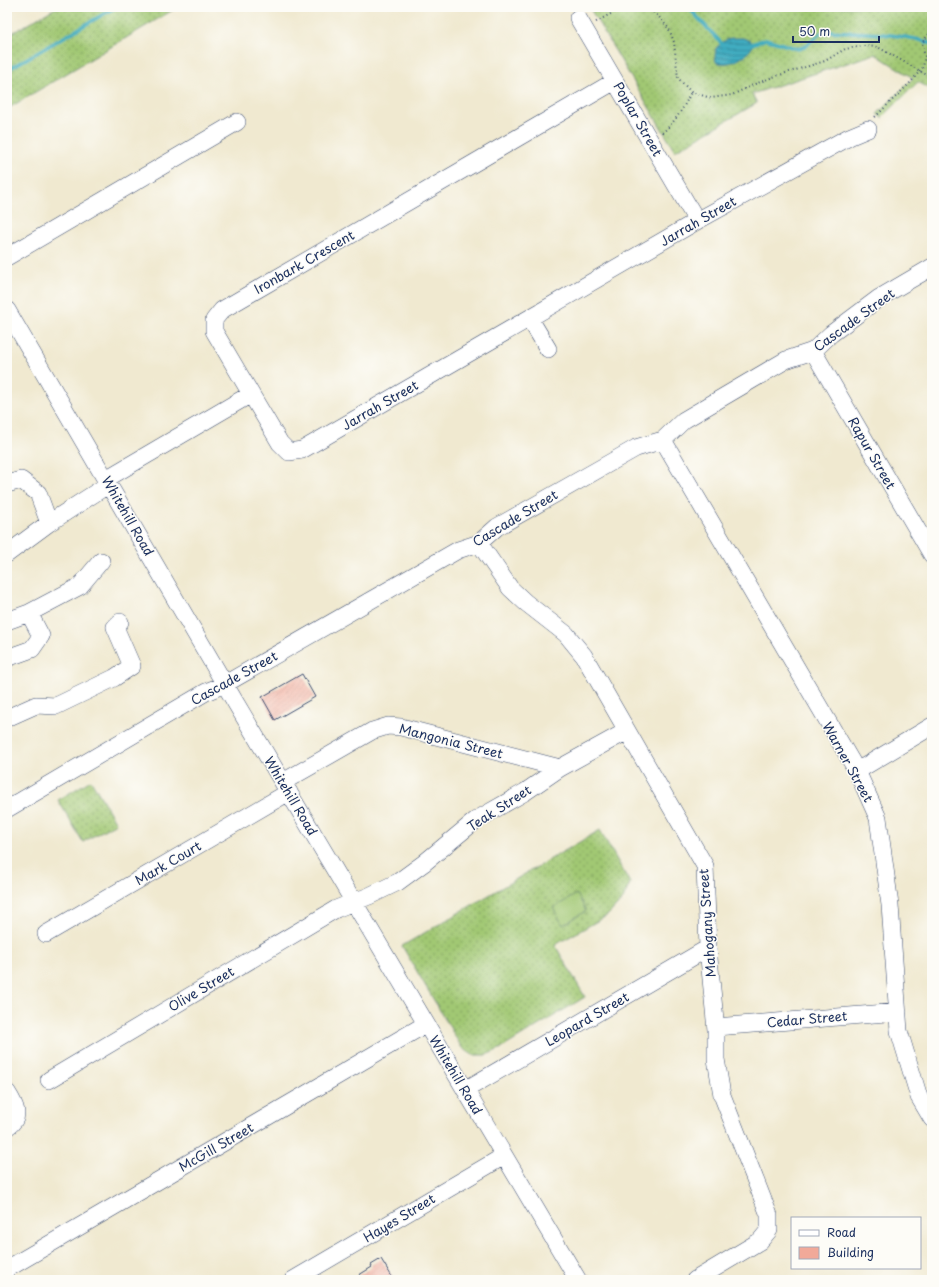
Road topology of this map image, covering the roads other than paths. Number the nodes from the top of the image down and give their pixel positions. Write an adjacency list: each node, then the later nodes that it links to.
1 (581, 23): 2 (street, Poplar Street)
2 (615, 82): 5 (street, Poplar Street); 12 (street, Ironbark Crescent)
3 (237, 122): 6 (street)
4 (868, 129): 5 (street, Jarrah Street)
5 (697, 221): 9 (street, Jarrah Street)
6 (7, 257)
7 (932, 267): 11 (street, Cascade Street)
8 (7, 310): 14 (street, Whitehill Road)
9 (530, 319): 10 (street); 12 (street, Jarrah Street)
10 (548, 349)
11 (813, 351): 13 (street, Cascade Street); 19 (street, Rapur Street)
12 (251, 394): 14 (street)
13 (663, 440): 17 (street, Cascade Street); 30 (street, Warner Street)
14 (107, 481): 16 (street); 25 (street, Whitehill Road)
15 (7, 484): 16 (street)
16 (49, 523): 18 (street)
17 (479, 543): 25 (street, Cascade Street); 28 (street, Mahogany Street)
18 (7, 554)
19 (932, 555)
20 (102, 561): 21 (street)
21 (29, 612): 22 (street); 24 (street)
22 (7, 621)
23 (120, 622): 26 (street)
24 (7, 658)
25 (225, 684): 31 (street, Whitehill Road); 32 (street, Cascade Street)
26 (7, 718)
27 (932, 726): 30 (street)
28 (627, 731): 29 (street, Teak Street); 35 (street, Mahogany Street)
29 (560, 768): 31 (street, Mangonia Street); 33 (street, Teak Street)
30 (857, 771): 36 (street, Warner Street)
31 (286, 787): 33 (street, Whitehill Road); 34 (street, Mark Court)
32 (7, 809)
33 (354, 902): 37 (street, Whitehill Road); 39 (street, Olive Street)
34 (46, 934)
35 (708, 948): 38 (street, Mahogany Street); 40 (street, Leopard Street)
36 (898, 1012): 38 (street, Cedar Street); 42 (street, Warner Street)
37 (426, 1024): 40 (street, Whitehill Road); 45 (street, McGill Street)
38 (716, 1026): 48 (street, Mahogany Street)
39 (50, 1080)
40 (466, 1090): 44 (street, Whitehill Road)
41 (7, 1092): 43 (street)
42 (932, 1119)
43 (7, 1127)
44 (504, 1156): 46 (street, Hayes Street); 47 (street, Whitehill Road)
45 (7, 1269)
46 (293, 1280)
47 (578, 1280)
48 (695, 1280)

